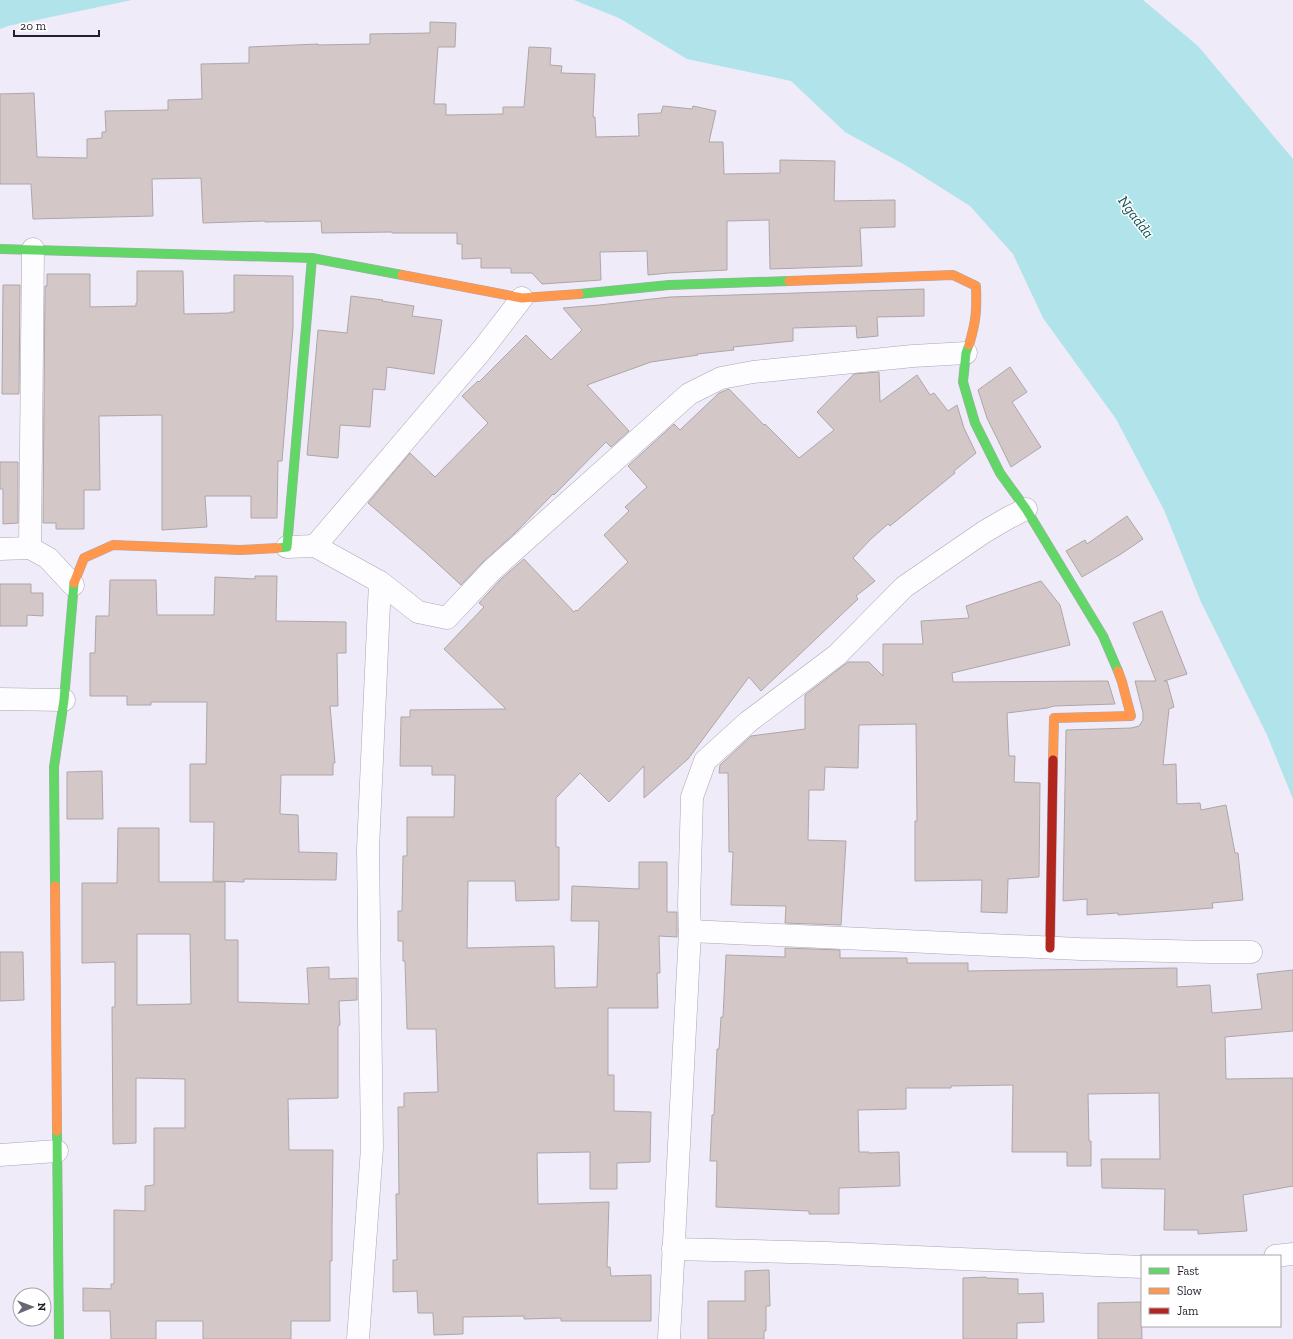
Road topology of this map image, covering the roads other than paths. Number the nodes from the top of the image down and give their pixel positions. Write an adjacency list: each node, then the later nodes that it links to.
1 (33, 248): 2 (street); 3 (street); 9 (street)
2 (0, 249)
3 (312, 258): 4 (street); 8 (street)
4 (522, 298): 5 (street); 7 (street)
5 (966, 353): 6 (street); 11 (street)
6 (1026, 510): 15 (street); 16 (street)
7 (315, 546): 8 (street); 11 (street)
8 (287, 547): 12 (street)
9 (30, 548): 10 (street); 12 (street)
10 (0, 549)
11 (380, 582): 25 (street)
12 (73, 585): 14 (street)
13 (0, 700): 14 (street)
14 (64, 700): 18 (street)
15 (690, 931): 16 (street); 20 (street)
16 (1050, 948): 17 (street)
17 (1251, 952)
18 (57, 1151): 19 (street); 24 (street)
19 (0, 1155)
20 (673, 1249): 23 (street); 26 (street)
21 (1293, 1254): 22 (street)
22 (1281, 1255)
23 (1141, 1267)
24 (59, 1339)
25 (358, 1339)
26 (669, 1339)

